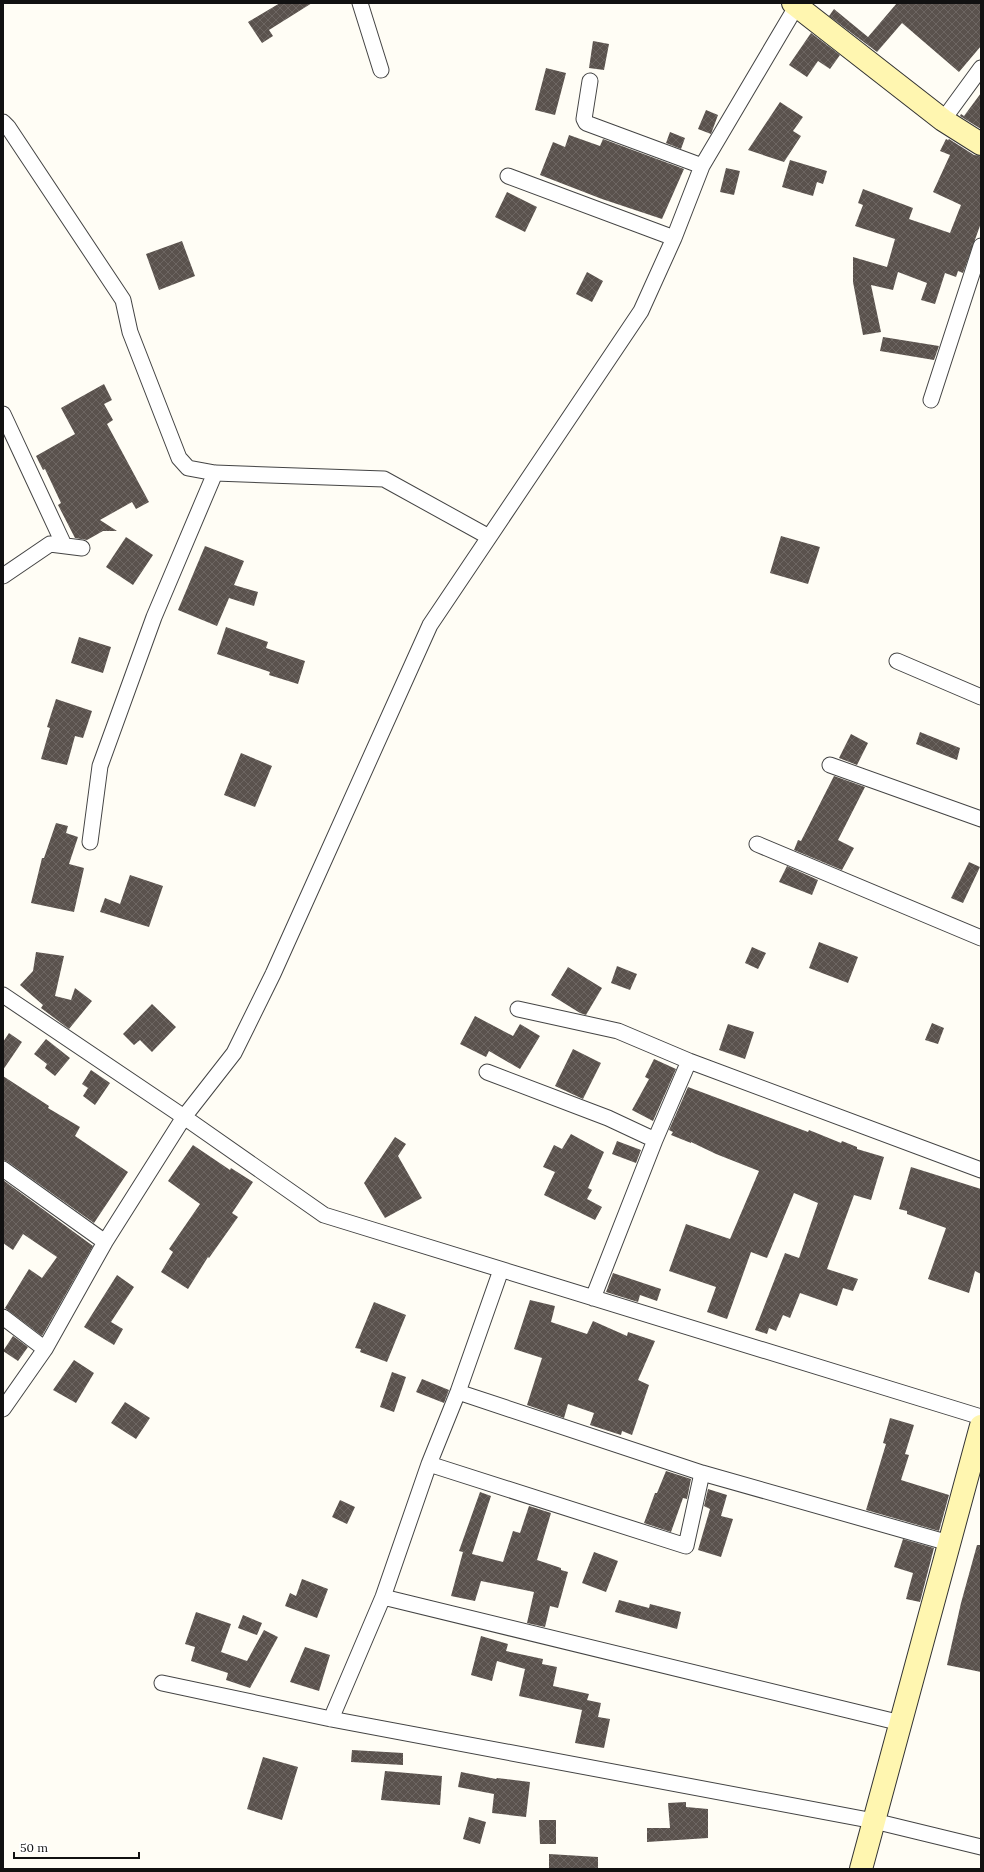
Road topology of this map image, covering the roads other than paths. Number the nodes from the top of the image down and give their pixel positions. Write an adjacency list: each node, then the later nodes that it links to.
1 (360, 3): 4 (street)
2 (796, 4): 6 (street); 9 (street)
3 (981, 68): 6 (street)
4 (381, 70)
5 (590, 81): 9 (street)
6 (943, 120): 8 (street)
7 (3, 122): 15 (street)
8 (981, 144)
9 (702, 166): 11 (street)
10 (508, 176): 11 (street)
11 (674, 238): 16 (street)
12 (981, 246): 13 (street)
13 (931, 400)
14 (3, 414): 17 (street)
15 (214, 473): 16 (street); 24 (street)
16 (489, 537): 31 (street)
17 (64, 545): 18 (street); 19 (street)
18 (82, 548)
19 (3, 576)
20 (897, 661): 21 (street)
21 (981, 697)
22 (830, 765): 23 (street)
23 (981, 819)
24 (90, 842)
25 (757, 844): 26 (street)
26 (981, 938)
27 (3, 995): 31 (street)
28 (518, 1009): 29 (street)
29 (689, 1061): 32 (street); 34 (street)
30 (487, 1072): 32 (street)
31 (184, 1117): 35 (street); 36 (street)
32 (655, 1140): 37 (street)
33 (3, 1169): 35 (street)
34 (981, 1170)
35 (105, 1242): 39 (street)
36 (501, 1270): 37 (street); 40 (street)
37 (593, 1298): 42 (street)
38 (3, 1317): 39 (street)
39 (45, 1349): 41 (street)
40 (458, 1392): 44 (street); 45 (street)
41 (3, 1409)
42 (981, 1417)
43 (981, 1426): 46 (street)
44 (429, 1464): 45 (street); 47 (street)
45 (702, 1473): 46 (street)
46 (949, 1543): 50 (street)
47 (383, 1597): 49 (street); 50 (street)
48 (162, 1683): 49 (street)
49 (331, 1719): 51 (street)
50 (901, 1724): 51 (street)
51 (874, 1820): 52 (street); 53 (street)
52 (981, 1847)
53 (861, 1869)

